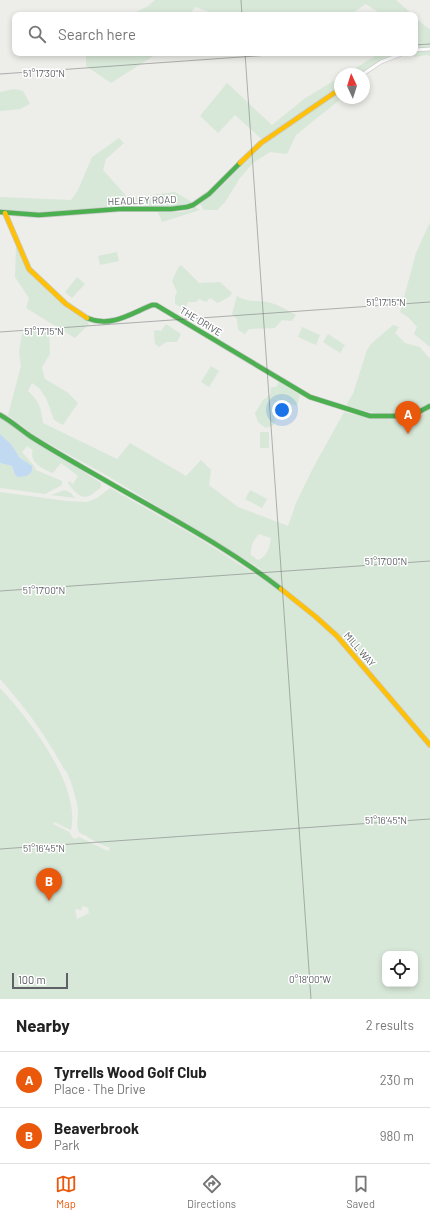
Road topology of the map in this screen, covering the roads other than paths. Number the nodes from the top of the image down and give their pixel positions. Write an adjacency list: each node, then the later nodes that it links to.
1 (430, 49): 2 (street)
2 (418, 50)
3 (396, 56): 4 (street)
4 (370, 69)
5 (334, 92): 6 (street, HEADLEY ROAD)
6 (2, 212): 7 (street, THE DRIVE)
7 (430, 406)
8 (0, 415): 9 (street, MILL WAY)
9 (430, 745)

